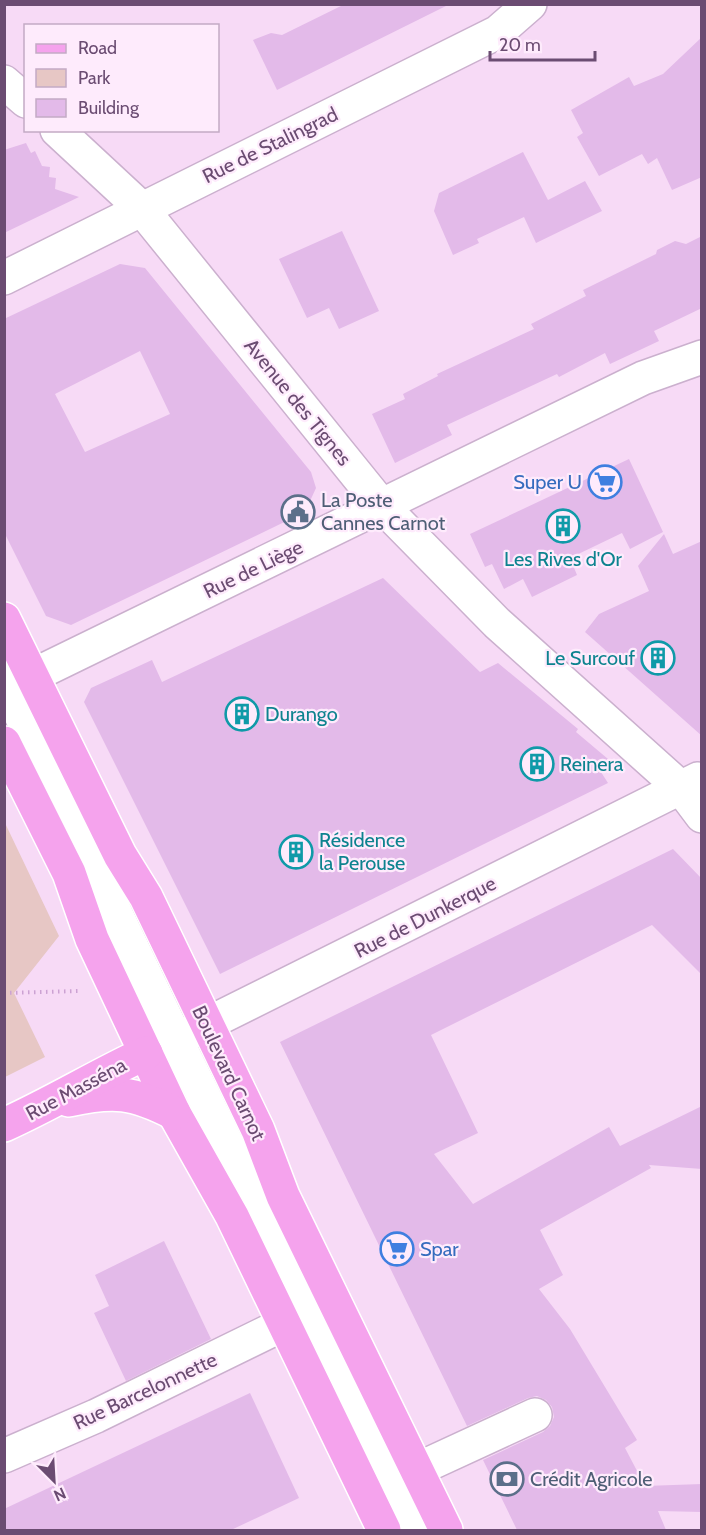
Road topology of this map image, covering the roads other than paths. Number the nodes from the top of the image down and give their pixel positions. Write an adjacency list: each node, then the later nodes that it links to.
1 (530, 4): 5 (street, Rue de Stalingrad)
2 (4, 82): 3 (street)
3 (24, 99)
4 (59, 132): 5 (street, Avenue des Tignes)
5 (141, 208): 6 (street, Rue de Stalingrad); 8 (street, Avenue des Tignes)
6 (4, 278)
7 (702, 357): 8 (street, Rue de Liège)
8 (382, 506): 10 (street, Rue de Liège); 12 (street, Avenue des Tignes)
9 (4, 619): 10 (main road, Boulevard Carnot)
10 (18, 678): 14 (main road, Boulevard Carnot); 15 (street)
11 (4, 743): 16 (main road)
12 (691, 783): 13 (street, Avenue des Tignes); 14 (street, Rue de Dunkerque)
13 (702, 816)
14 (207, 1025): 15 (street, Rue de Dunkerque); 23 (main road, Boulevard Carnot)
15 (176, 1040): 16 (street, Rue de Dunkerque); 25 (street)
16 (146, 1053): 17 (main road, Rue Masséna); 18 (main road)
17 (49, 1105): 18 (main road); 19 (main road, Rue Masséna)
18 (174, 1113): 20 (main road)
19 (4, 1125)
20 (284, 1324): 22 (street, Rue Barcelonnette); 24 (main road)
21 (535, 1415): 23 (street)
22 (4, 1456)
23 (416, 1470): 26 (main road, Boulevard Carnot)
24 (376, 1528)
25 (415, 1530)
26 (446, 1530)

